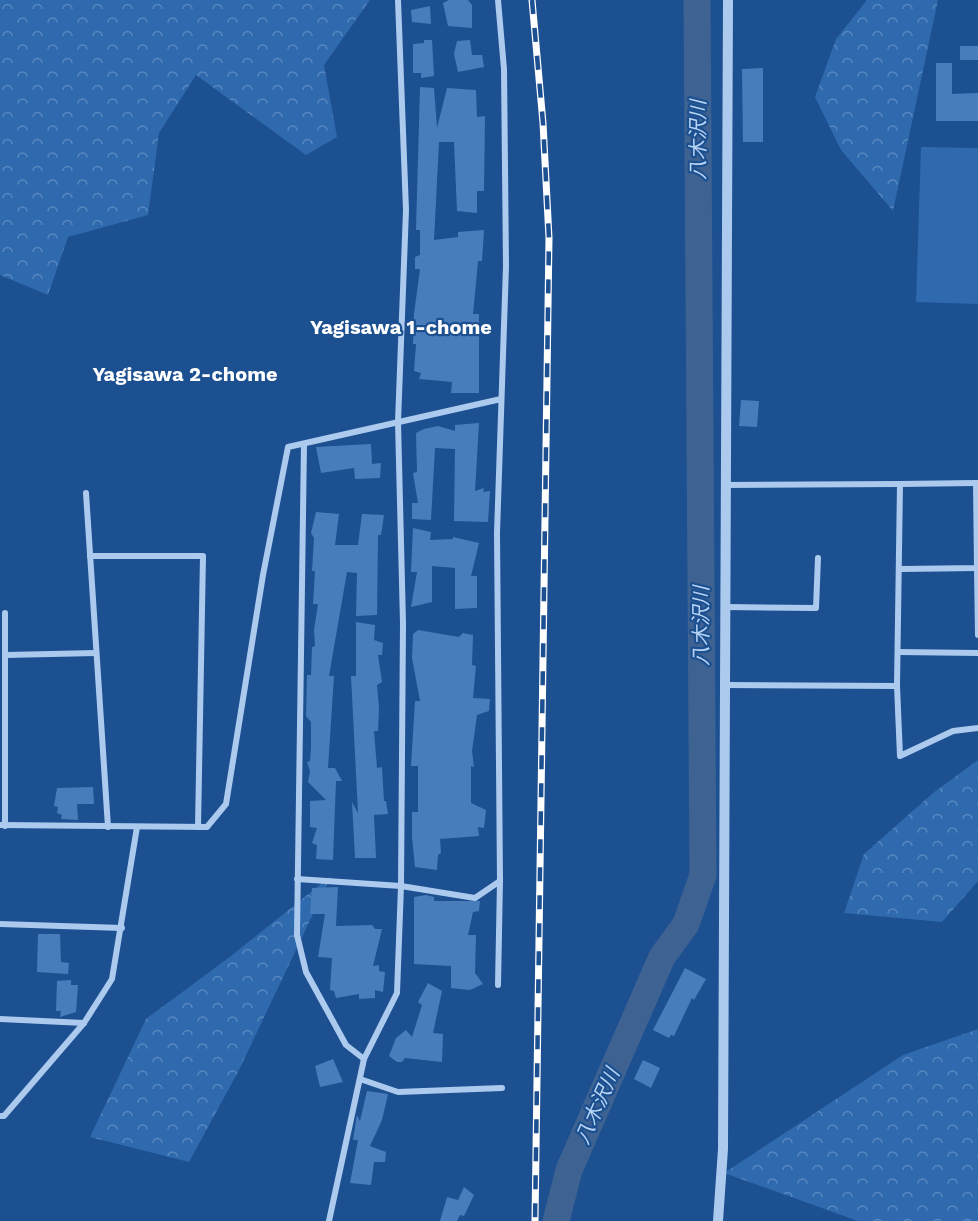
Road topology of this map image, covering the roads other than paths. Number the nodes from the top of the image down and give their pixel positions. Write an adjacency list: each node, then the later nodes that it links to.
1 (398, 0): 5 (street)
2 (498, 0): 4 (street)
3 (728, 0): 9 (street)
4 (501, 399): 5 (street); 30 (street)
5 (398, 422): 6 (street); 31 (street)
6 (304, 444): 28 (street); 29 (street)
7 (977, 483): 8 (street); 13 (street)
8 (900, 484): 9 (street); 14 (street)
9 (726, 485): 15 (street)
10 (86, 493): 11 (street)
11 (90, 556): 19 (street); 28 (street)
12 (818, 558): 15 (street)
13 (977, 568): 14 (street); 17 (street)
14 (901, 569): 18 (street)
15 (725, 607): 22 (street)
16 (5, 613): 21 (street)
17 (978, 635)
18 (898, 652): 20 (street); 23 (street)
19 (96, 653): 21 (street); 26 (street)
20 (978, 653)
21 (6, 655): 25 (street)
22 (724, 685): 23 (street); 42 (street)
23 (897, 686): 24 (street)
24 (978, 728)
25 (2, 825): 26 (street)
26 (108, 826): 27 (street)
27 (137, 827): 28 (street); 33 (street)
28 (198, 827)
29 (297, 879): 31 (street); 37 (street)
30 (500, 881): 31 (street); 34 (street)
31 (401, 886): 37 (street)
32 (0, 924): 33 (street)
33 (122, 928): 36 (street)
34 (498, 985)
35 (0, 1019): 36 (street)
36 (84, 1023): 40 (street)
37 (364, 1059): 38 (street)
38 (360, 1079): 39 (street); 41 (street)
39 (502, 1088)
40 (0, 1116)
41 (329, 1221)
42 (718, 1221)

